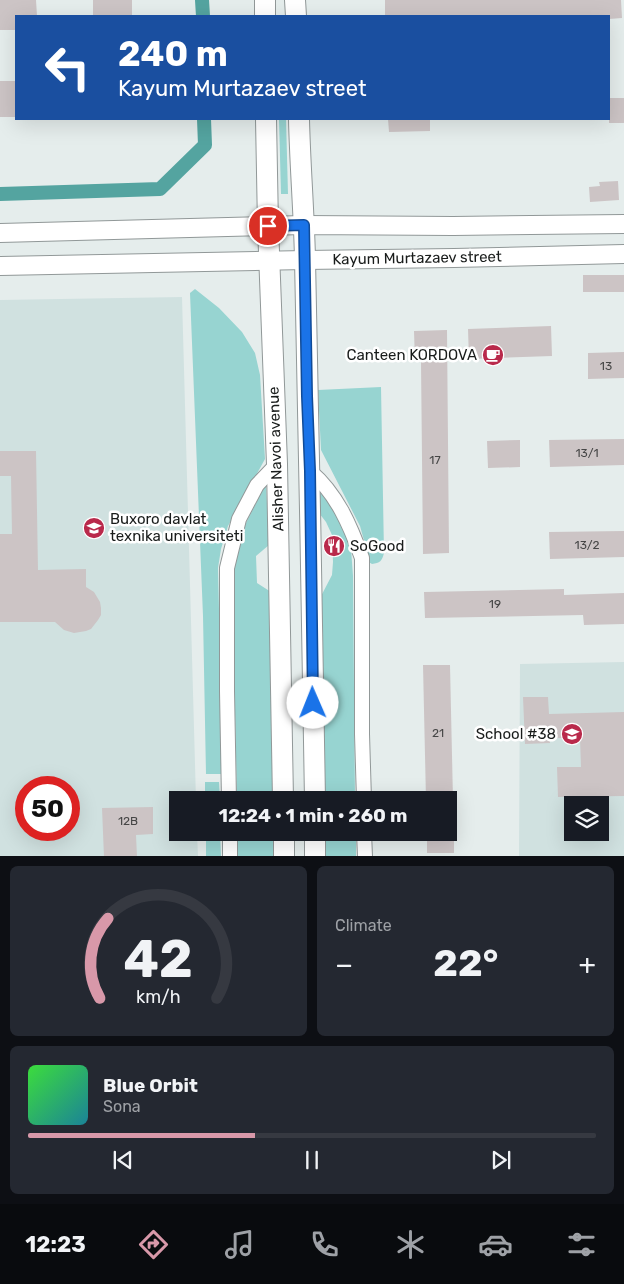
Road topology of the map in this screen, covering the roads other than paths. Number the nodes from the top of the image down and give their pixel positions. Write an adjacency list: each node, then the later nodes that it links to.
1 (265, 0): 3 (main road)
2 (295, 0): 4 (main road)
3 (265, 15)
4 (296, 15)
5 (266, 120): 9 (main road, Alisher Navoi avenue)
6 (299, 120): 8 (main road)
7 (624, 224): 8 (street, Kayum Murtazaev street)
8 (304, 225): 9 (street, Kayum Murtazaev street); 12 (main road)
9 (268, 226): 10 (street, Kayum Murtazaev street); 13 (main road, Alisher Navoi avenue)
10 (0, 233)
11 (624, 254): 12 (street, Kayum Murtazaev street)
12 (305, 260): 13 (street, Kayum Murtazaev street); 16 (main road)
13 (270, 261): 14 (street, Kayum Murtazaev street); 15 (main road, Alisher Navoi avenue)
14 (0, 266)
15 (278, 464): 17 (street); 18 (main road, Alisher Navoi avenue)
16 (310, 471): 19 (main road); 20 (street)
17 (229, 791)
18 (283, 791)
19 (315, 791)
20 (364, 791)
21 (230, 841): 25 (street)
22 (284, 841): 26 (main road)
23 (315, 841): 27 (main road)
24 (364, 841): 28 (street)
25 (230, 856)
26 (284, 856)
27 (316, 856)
28 (365, 856)

